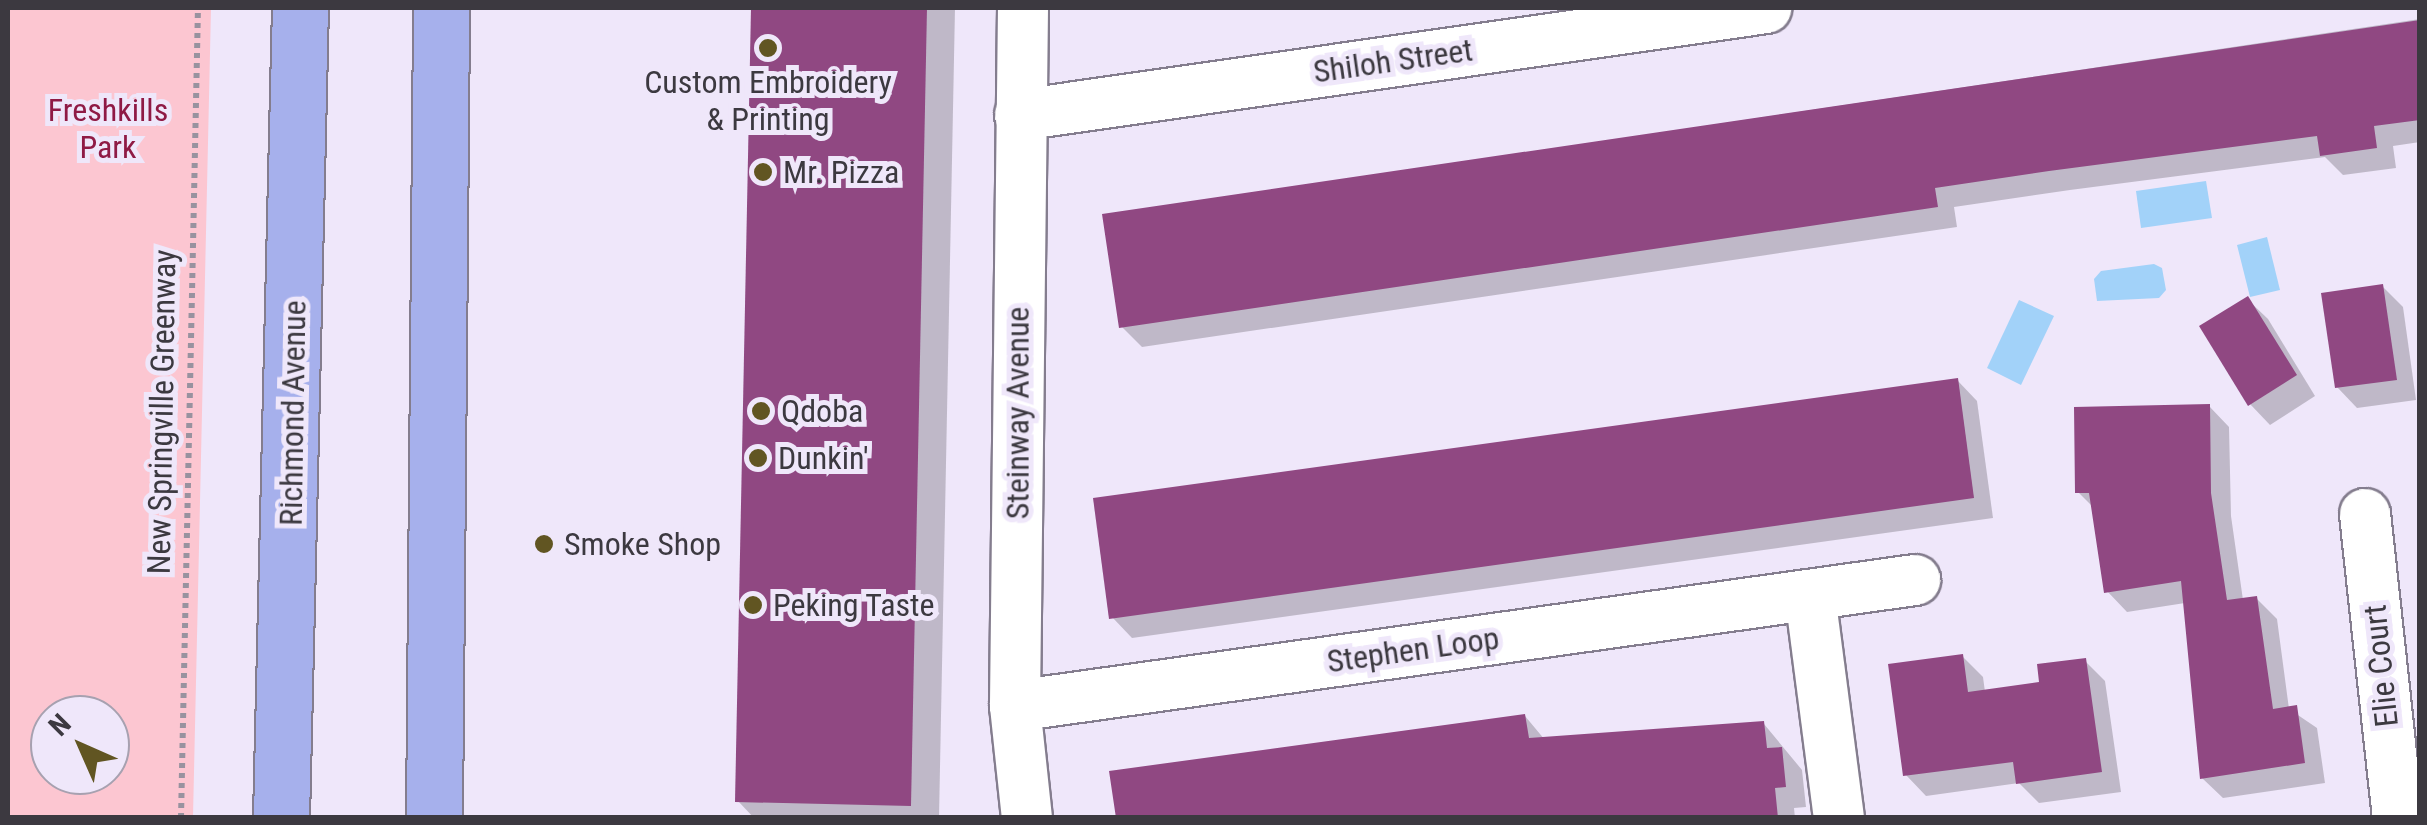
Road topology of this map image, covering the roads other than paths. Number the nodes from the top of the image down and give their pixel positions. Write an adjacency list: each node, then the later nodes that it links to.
1 (300, 8): 11 (main road, Richmond Avenue)
2 (441, 8): 12 (main road)
3 (1022, 8): 6 (street, Steinway Avenue)
4 (1766, 8): 5 (street, Shiloh Street)
5 (1564, 22): 6 (street, Shiloh Street)
6 (1020, 115): 10 (street, Steinway Avenue)
7 (2365, 514): 15 (street, Elie Court)
8 (1915, 580): 9 (street, Stephen Loop)
9 (1810, 594): 10 (street, Stephen Loop); 14 (street)
10 (1015, 706): 13 (street, Steinway Avenue)
11 (281, 818)
12 (434, 818)
13 (1027, 818)
14 (1839, 818)
15 (2398, 818)

